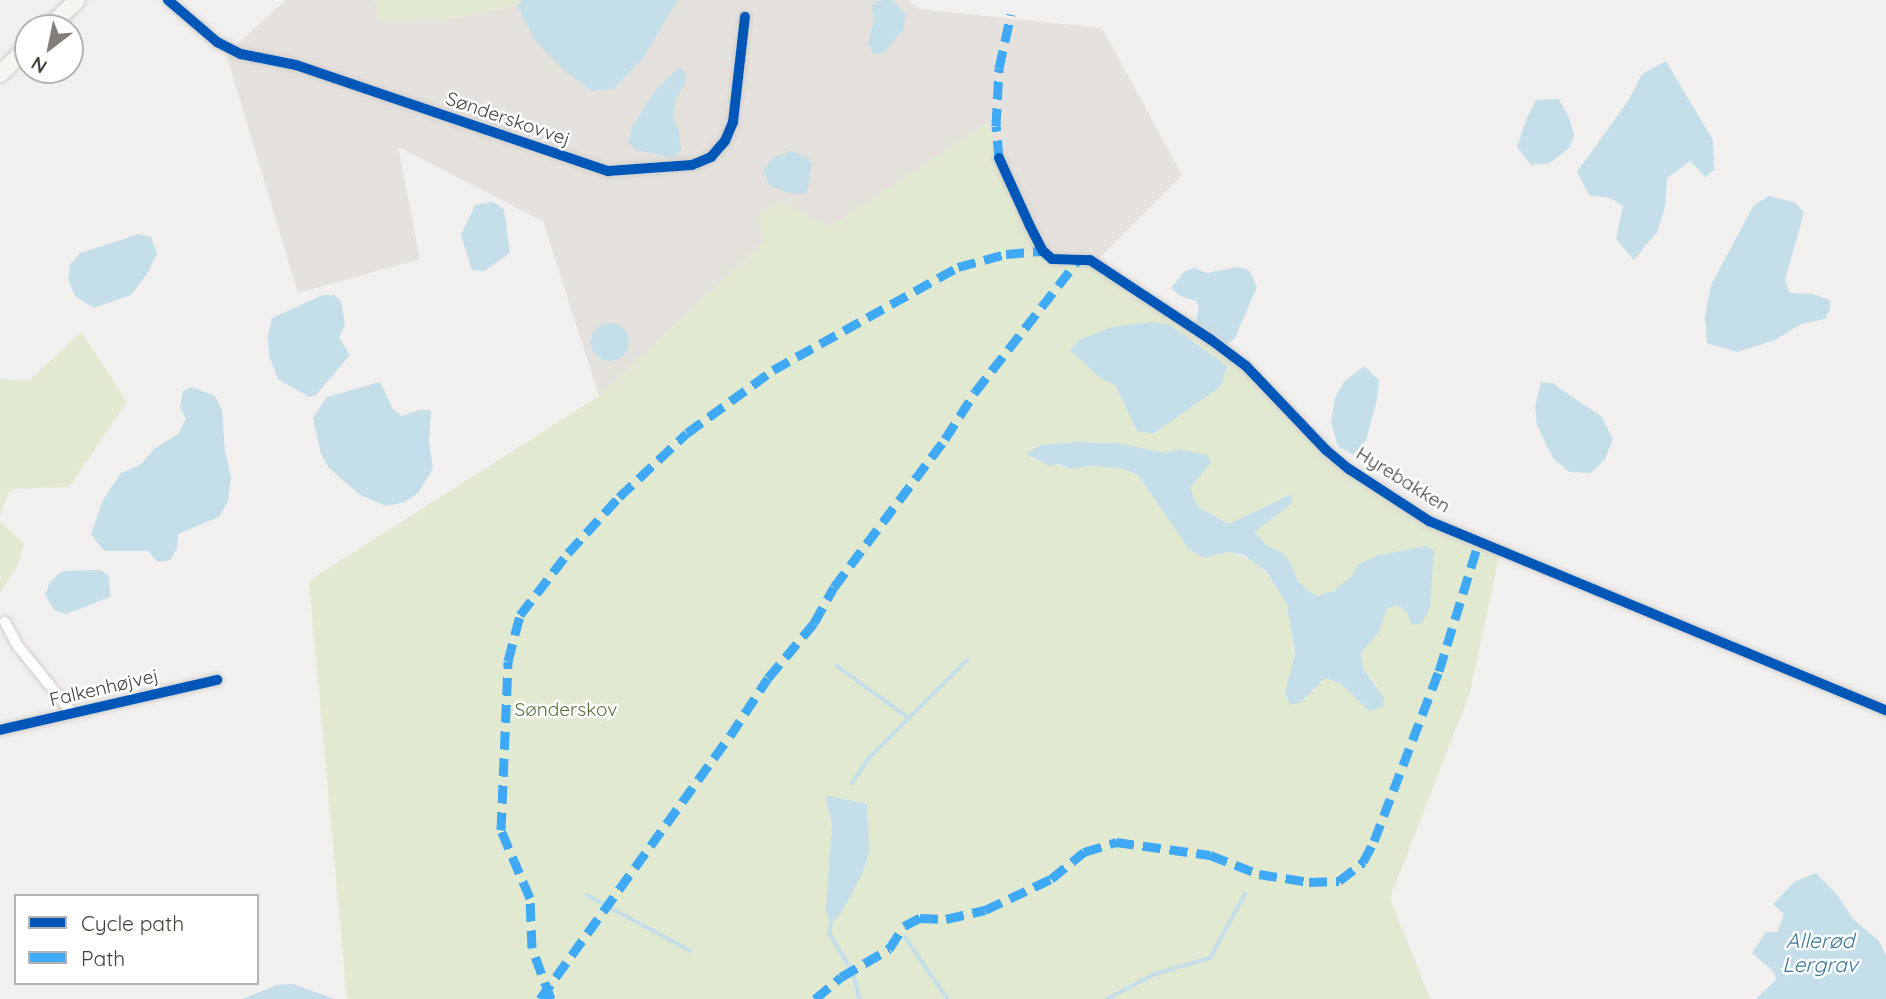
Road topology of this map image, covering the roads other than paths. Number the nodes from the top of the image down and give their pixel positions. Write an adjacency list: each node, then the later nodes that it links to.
1 (77, 0): 3 (street)
2 (168, 0): 4 (street, Sønderskovvej)
3 (62, 14)
4 (745, 17)
5 (14, 60): 6 (street)
6 (0, 74)
7 (999, 158): 10 (street, Hyrebakken)
8 (5, 622): 11 (street, Falkenhøjvej)
9 (217, 680): 11 (street, Falkenhøjvej)
10 (1886, 710)
11 (72, 713): 12 (street, Falkenhøjvej)
12 (0, 730)

